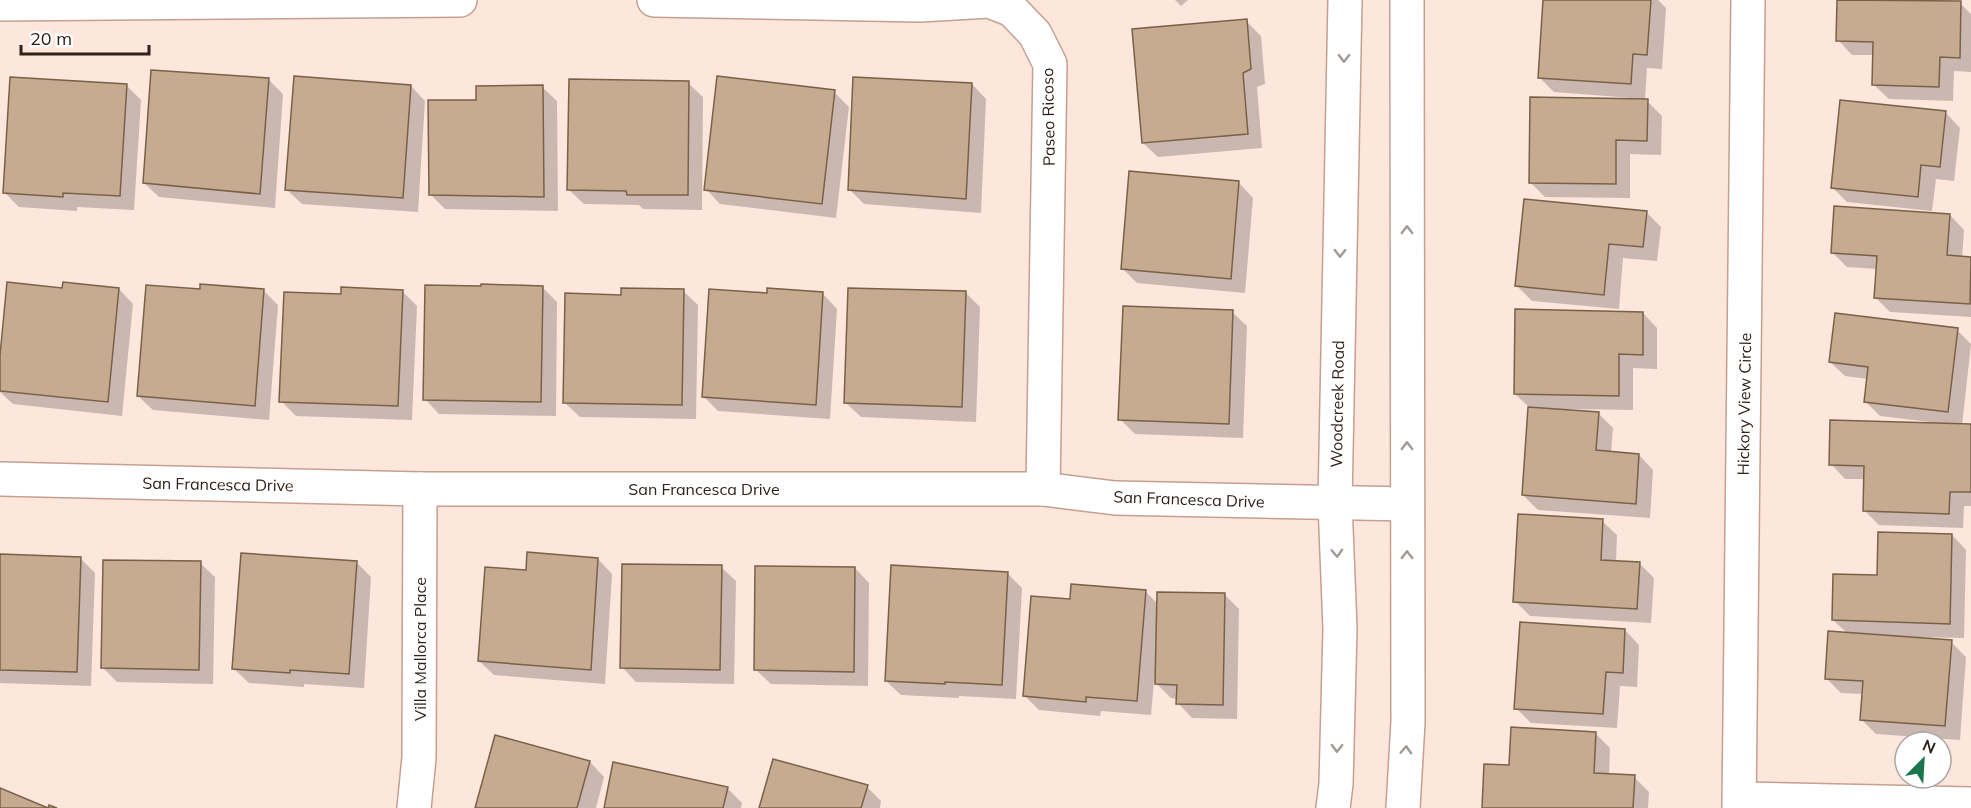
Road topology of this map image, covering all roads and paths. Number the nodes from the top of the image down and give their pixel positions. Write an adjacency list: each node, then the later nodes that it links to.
1 (460, 0): 6 (street)
2 (654, 0): 10 (street, Paseo Ricoso)
3 (1345, 0): 11 (street, Woodcreek Road, one-way to 11)
4 (1407, 0): 12 (street, one-way to 4)
5 (1748, 0): 13 (street, Hickory View Circle)
6 (209, 1): 7 (street)
7 (0, 4)
8 (0, 479): 9 (street, San Francesca Drive)
9 (420, 489): 10 (street, San Francesca Drive); 15 (street, Villa Mallorca Place)
10 (1043, 489): 11 (street, San Francesca Drive)
11 (1335, 503): 12 (street, San Francesca Drive); 16 (street, Woodcreek Road, one-way to 16)
12 (1407, 504): 17 (street, one-way to 12)
13 (1739, 803): 14 (street)
14 (1971, 804)
15 (414, 808)
16 (1333, 808)
17 (1403, 808)

